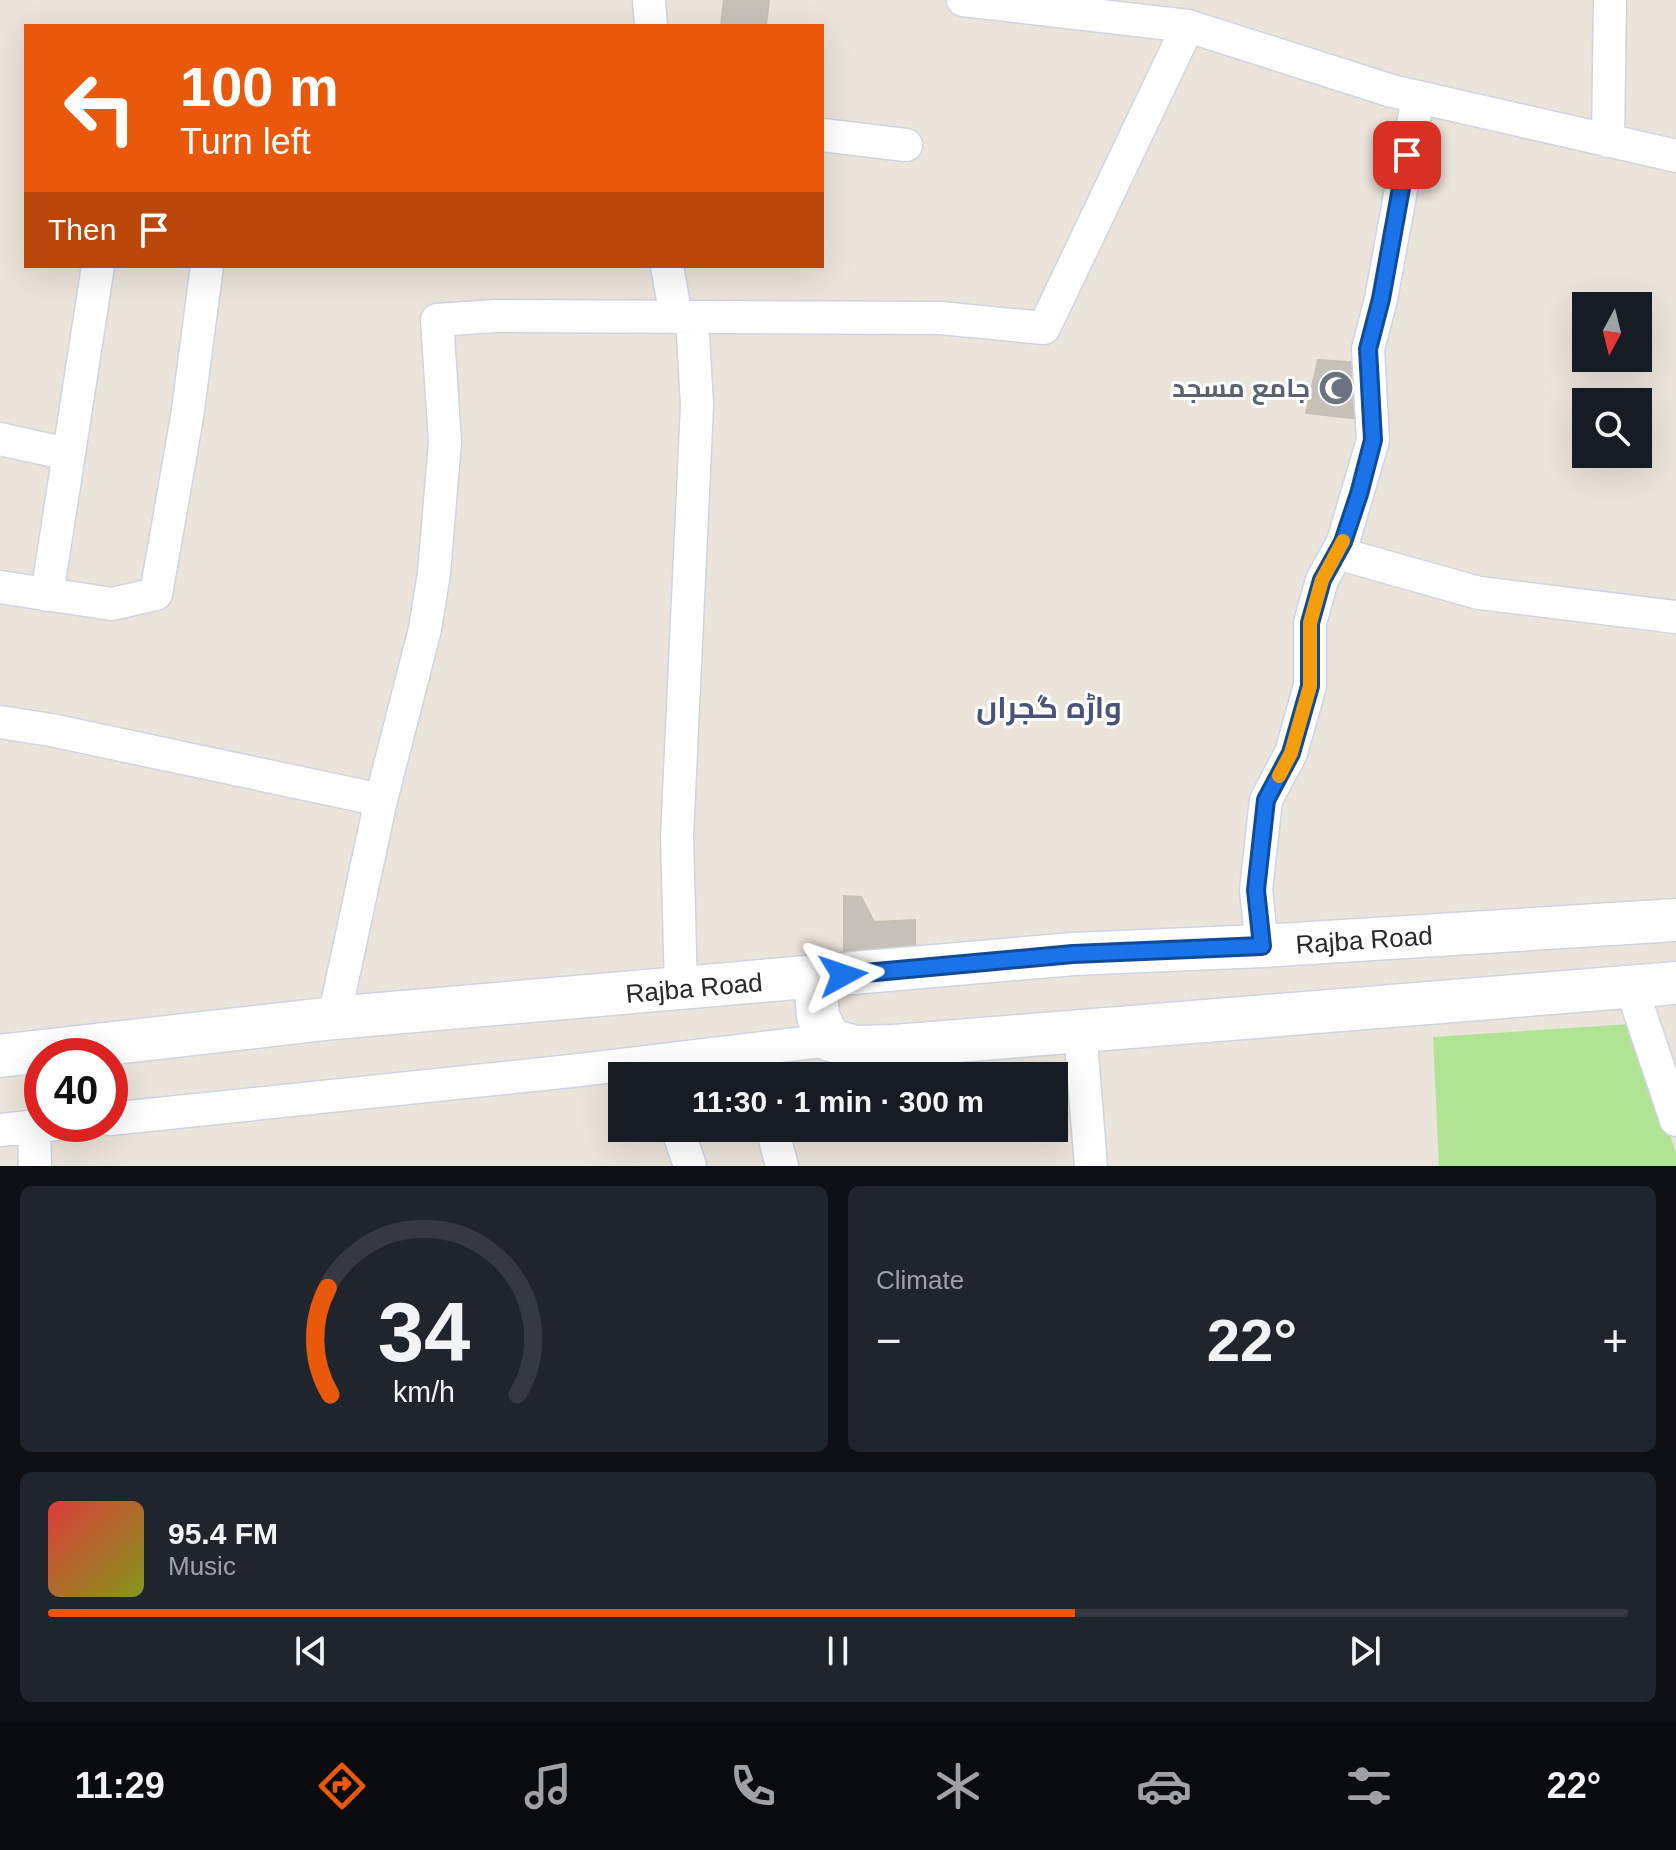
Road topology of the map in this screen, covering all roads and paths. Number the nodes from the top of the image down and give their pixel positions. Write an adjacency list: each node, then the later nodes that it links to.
1 (649, 0): 4 (street)
2 (963, 0): 5 (street)
3 (1610, 0): 8 (street)
4 (651, 24)
5 (1188, 26): 6 (street); 14 (street)
6 (1418, 97): 8 (street); 17 (street)
7 (824, 135): 9 (street)
8 (1608, 141): 10 (street)
9 (906, 145)
10 (1676, 156)
11 (98, 268): 16 (street)
12 (207, 268): 19 (street)
13 (668, 268): 14 (street)
14 (684, 317): 22 (street); 28 (street)
15 (0, 439): 16 (street)
16 (68, 454): 19 (street)
17 (1337, 553): 20 (street); 24 (street)
18 (0, 587): 19 (street)
19 (47, 595)
20 (1676, 617)
21 (0, 722): 22 (street)
22 (381, 800): 29 (street)
23 (1676, 920): 24 (street, Rajba Road)
24 (1262, 946): 25 (street, Rajba Road)
25 (815, 978): 28 (street, Rajba Road); 31 (street)
26 (1676, 983): 27 (street)
27 (1631, 986): 30 (street); 36 (street)
28 (681, 988): 29 (street, Rajba Road)
29 (334, 1018): 32 (street, Rajba Road)
30 (1080, 1030): 31 (street); 45 (street)
31 (843, 1043): 33 (street)
32 (0, 1056)
33 (759, 1062)
34 (608, 1073): 35 (street)
35 (128, 1117)
36 (1676, 1120)
37 (24, 1127): 38 (street)
38 (0, 1130)
39 (41, 1142): 42 (street)
40 (682, 1142): 43 (street)
41 (776, 1142): 44 (street)
42 (35, 1166)
43 (690, 1166)
44 (782, 1166)
45 (1091, 1166)

